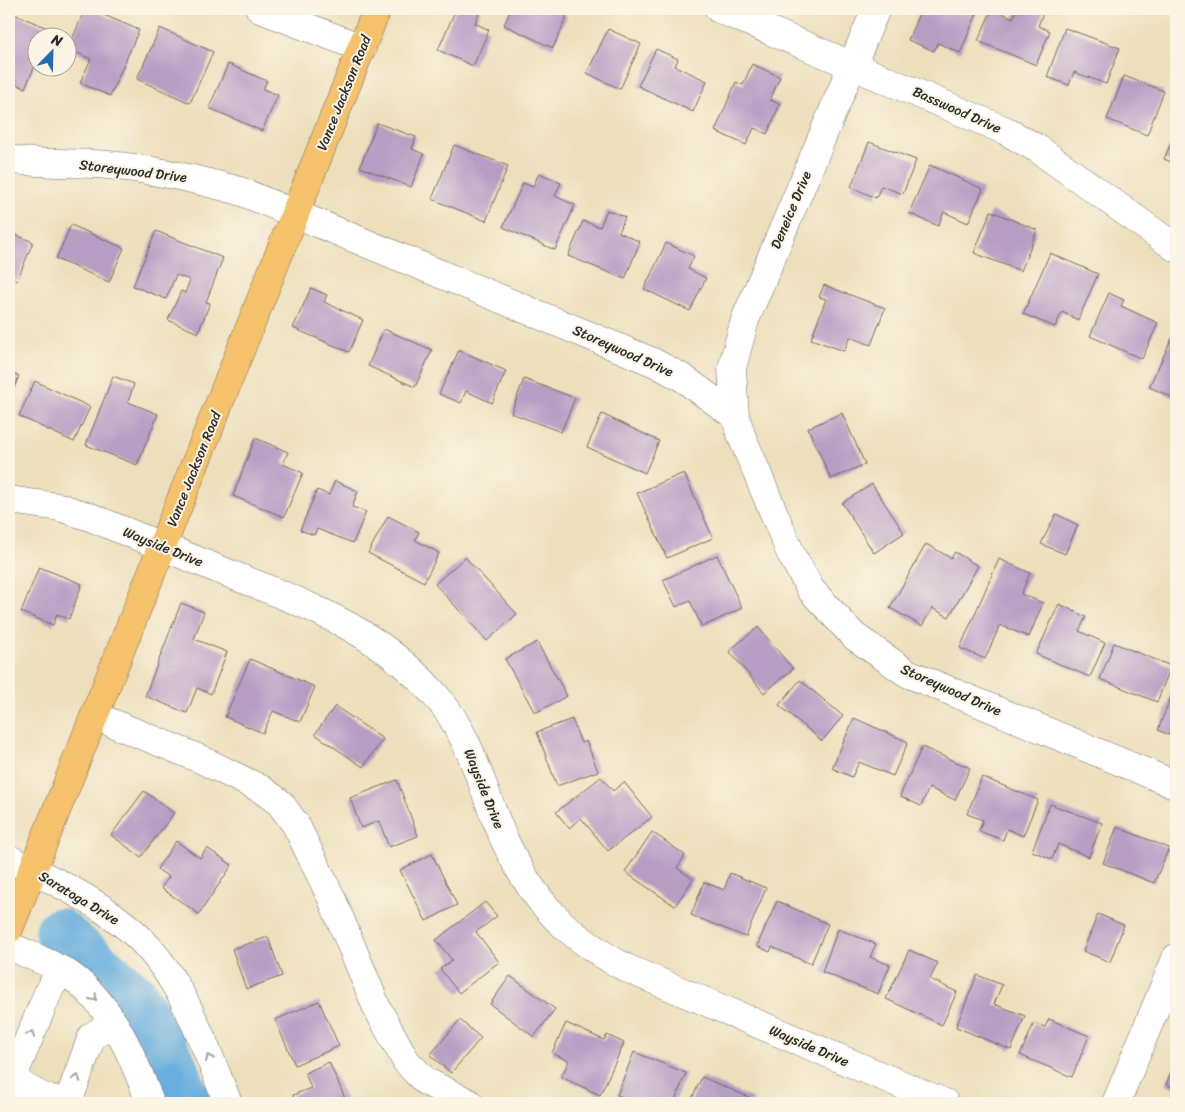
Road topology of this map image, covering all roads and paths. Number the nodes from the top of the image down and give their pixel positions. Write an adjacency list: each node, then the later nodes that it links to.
1 (260, 9): 5 (street)
2 (377, 9): 5 (main road, Vance Jackson Road)
3 (719, 9): 6 (street, Basswood Drive)
4 (876, 9): 6 (street, Deneice Drive)
5 (362, 48): 8 (main road, Vance Jackson Road)
6 (852, 65): 9 (street, Basswood Drive); 10 (street, Deneice Drive)
7 (9, 159): 8 (street, Storeywood Drive)
8 (296, 215): 10 (street, Storeywood Drive); 12 (main road, Vance Jackson Road)
9 (1176, 248)
10 (735, 416): 14 (street, Storeywood Drive)
11 (9, 500): 12 (street, Wayside Drive)
12 (164, 547): 13 (main road, Vance Jackson Road); 27 (street, Wayside Drive)
13 (95, 716): 16 (main road, Vance Jackson Road); 26 (street)
14 (1176, 785)
15 (9, 858): 16 (street, Saratoga Drive)
16 (33, 870): 17 (main road, Vance Jackson Road); 25 (street, Saratoga Drive, one-way to 16)
17 (9, 929)
18 (9, 946): 20 (street)
19 (1176, 958): 21 (street)
20 (62, 970): 22 (street, one-way to 22); 23 (street, one-way to 20)
21 (1169, 996): 28 (street)
22 (113, 1024): 23 (street, one-way to 22); 24 (street)
23 (10, 1083)
24 (150, 1103)
25 (228, 1103)
26 (469, 1103)
27 (945, 1103)
28 (1116, 1103)

